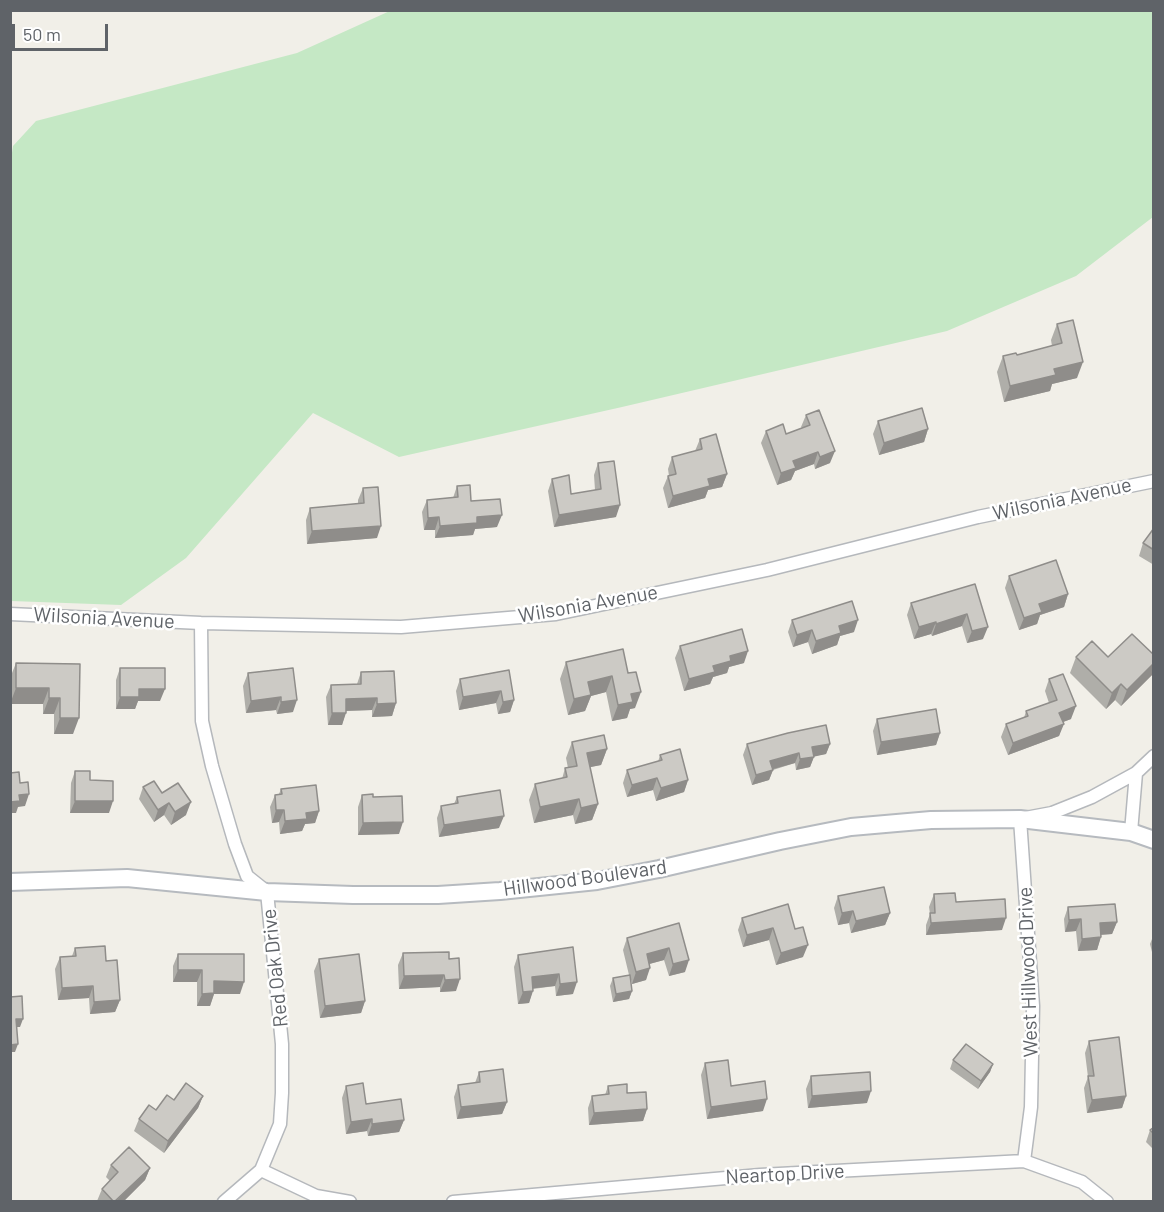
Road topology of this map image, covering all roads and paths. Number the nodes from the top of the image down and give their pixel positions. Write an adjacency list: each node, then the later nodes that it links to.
1 (1154, 481): 3 (street, Wilsonia Avenue)
2 (10, 614): 3 (street, Wilsonia Avenue)
3 (201, 623): 10 (street, Red Oak Drive)
4 (1154, 756): 5 (street)
5 (1136, 773): 6 (street); 7 (street)
6 (1020, 819): 7 (street, Hillwood Boulevard); 10 (street, Hillwood Boulevard); 11 (street, West Hillwood Drive)
7 (1131, 832): 8 (street, Hillwood Boulevard)
8 (1154, 840)
9 (10, 882): 10 (street, Hillwood Boulevard)
10 (267, 892): 12 (street, Red Oak Drive)
11 (1024, 1161): 15 (street, Neartop Drive); 16 (street, Neartop Drive)
12 (261, 1170): 13 (street, Red Oak Drive); 14 (street)
13 (224, 1202)
14 (350, 1202)
15 (453, 1202)
16 (1107, 1202)

